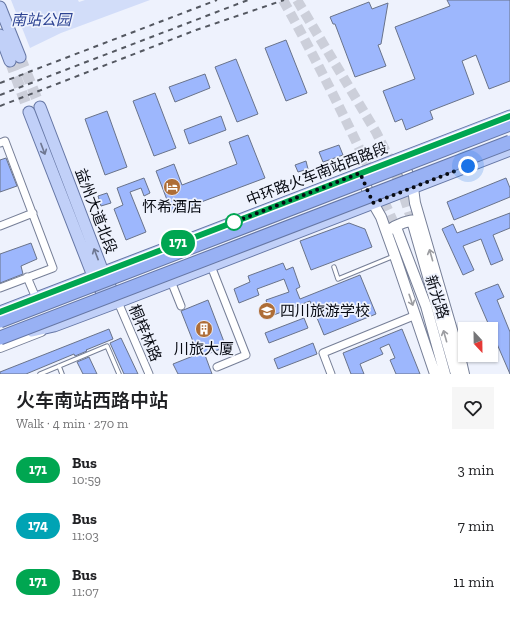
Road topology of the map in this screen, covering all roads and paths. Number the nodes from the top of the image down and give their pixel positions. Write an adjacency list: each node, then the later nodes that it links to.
1 (0, 7): 2 (main road)
2 (0, 35)
3 (40, 108): 22 (main road, 益州大道北段, one-way to 3)
4 (29, 112): 22 (main road, 益州大道北段, one-way to 22)
5 (510, 116): 10 (main road, 中环路火车南站西路段)
6 (510, 124): 31 (highway, bridge)
7 (510, 142): 33 (highway, bridge)
8 (0, 143): 14 (street)
9 (510, 150): 12 (main road)
10 (401, 158): 11 (main road, 中环路火车南站西路段); 12 (main road)
11 (360, 173): 13 (main road); 22 (main road, 中环路火车南站西路段)
12 (413, 188): 13 (main road); 15 (main road)
13 (373, 203): 18 (main road); 20 (main road)
14 (33, 213): 16 (street); 23 (street)
15 (417, 222): 18 (main road); 44 (main road, one-way to 15); 45 (main road, one-way to 15)
16 (0, 226)
17 (397, 230): 43 (main road, 新光路)
18 (386, 232): 19 (main road)
19 (396, 256): 21 (lane); 30 (main road, one-way to 30)
20 (211, 266): 24 (main road); 36 (street)
21 (334, 267)
22 (98, 274): 26 (main road, 中环路火车南站西路段); 27 (main road, 益州大道北段)
23 (27, 277): 25 (street); 26 (street)
24 (171, 281): 27 (main road); 28 (street)
25 (0, 288)
26 (36, 298): 29 (main road, 中环路火车南站西路段)
27 (118, 302): 32 (main road); 40 (street, 桐梓林路)
28 (181, 306)
29 (0, 312)
30 (416, 315): 41 (street); 42 (main road)
31 (0, 321)
32 (54, 326): 33 (main road); 34 (main road)
33 (0, 338)
34 (0, 347)
35 (59, 366): 37 (lane); 38 (lane); 39 (lane)
36 (217, 367)
37 (40, 374)
38 (62, 374)
39 (119, 374)
40 (149, 374)
41 (331, 374)
42 (435, 374)
43 (445, 374)
44 (456, 374)
45 (464, 374)

